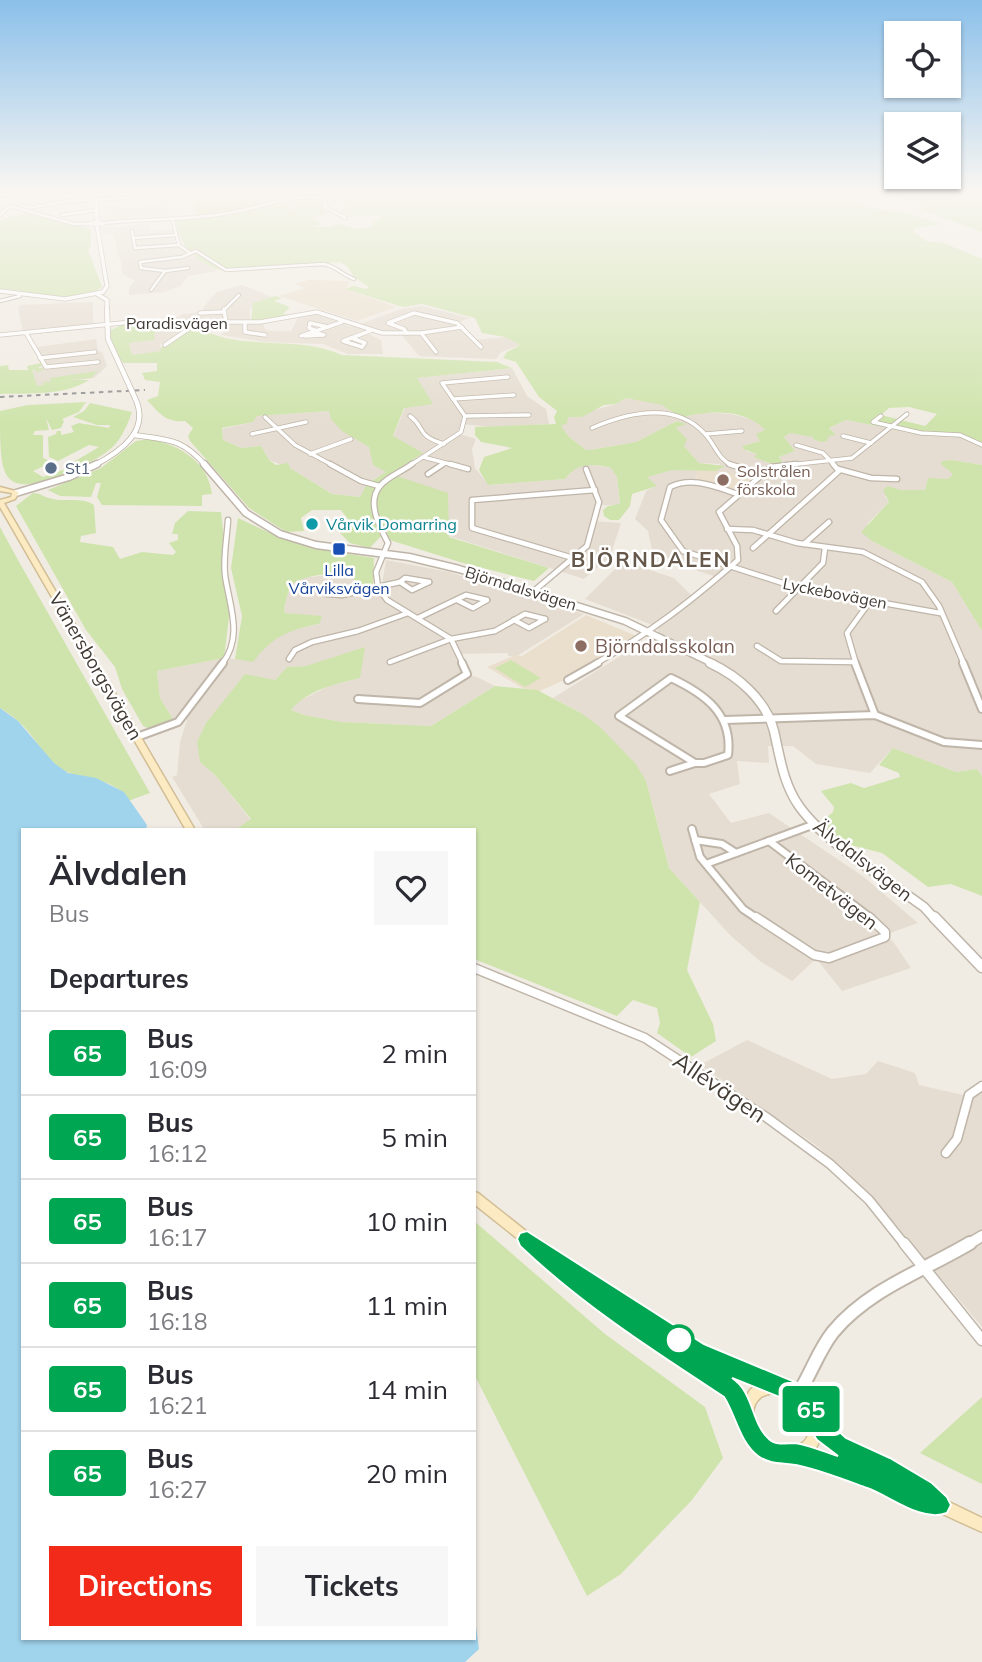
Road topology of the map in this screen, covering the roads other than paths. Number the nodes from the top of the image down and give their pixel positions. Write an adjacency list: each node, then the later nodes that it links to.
1 (102, 267): 11 (street)
2 (142, 267): 7 (street)
3 (221, 267): 4 (street)
4 (282, 267)
5 (334, 267): 8 (street)
6 (188, 268): 7 (street)
7 (165, 271): 9 (street)
8 (354, 279)
9 (151, 290)
10 (0, 291): 13 (street)
11 (97, 294): 13 (street); 20 (street)
12 (239, 295): 15 (street)
13 (20, 296): 14 (street)
14 (0, 301)
15 (223, 312): 16 (street); 18 (street)
16 (200, 313)
17 (342, 322): 19 (street, Paradisvägen); 22 (street); 25 (street, Paradisvägen)
18 (226, 323): 19 (street, Paradisvägen); 21 (street, Paradisvägen)
19 (245, 323): 30 (street, Paradisvägen)
20 (108, 324): 21 (street, Paradisvägen); 27 (street, Paradisvägen); 54 (street, bridge)
21 (196, 324): 32 (street)
22 (328, 327): 24 (street); 24 (street)
23 (462, 327): 26 (street, Paradisvägen); 28 (street); 33 (street)
24 (316, 331): 24 (street)
25 (370, 331): 28 (street, Paradisvägen); 31 (street, Paradisvägen)
26 (421, 332): 28 (street, Paradisvägen); 35 (street)
27 (26, 333): 29 (street, Paradisvägen); 36 (street)
28 (407, 333)
29 (0, 335)
30 (265, 335)
31 (352, 338): 31 (street, Paradisvägen)
32 (165, 345)
33 (481, 347)
34 (95, 352): 36 (street)
35 (436, 352)
36 (40, 358): 37 (street)
37 (99, 362)
38 (508, 377): 40 (street)
39 (513, 396): 40 (street)
40 (453, 399): 44 (street)
41 (906, 414): 48 (street)
42 (529, 415): 44 (street)
43 (410, 416): 58 (street)
44 (465, 416): 58 (street)
45 (881, 416): 48 (street)
46 (265, 417): 49 (street)
47 (306, 422): 49 (street)
48 (890, 426): 57 (street); 60 (street)
49 (277, 427): 52 (street); 61 (street)
50 (592, 428): 53 (street)
51 (742, 431): 53 (street)
52 (253, 434)
53 (706, 434): 69 (street)
54 (134, 435): 74 (street); 83 (street, Björndalsvägen)
55 (843, 436): 57 (street)
56 (351, 439): 61 (street)
57 (871, 443): 63 (street)
58 (444, 444): 62 (street)
59 (796, 445): 63 (street)
60 (982, 445)
61 (310, 454): 71 (street)
62 (424, 457): 64 (street); 71 (street)
63 (830, 460): 66 (street); 69 (street)
64 (445, 463): 67 (street); 68 (street)
65 (586, 469): 73 (street)
66 (838, 469): 70 (street); 79 (street)
67 (468, 470)
68 (428, 474)
69 (761, 474): 75 (street)
70 (897, 479)
71 (379, 486): 83 (street)
72 (0, 489): 74 (main road)
73 (595, 490): 84 (street); 84 (street)
74 (16, 493): 110 (main road, Vänersborgsvägen)
75 (738, 494): 78 (street); 85 (street, Lyckebovägen)
76 (228, 520): 110 (street)
77 (829, 522): 80 (street)
78 (727, 529): 79 (street); 85 (street)
79 (768, 534): 80 (street); 81 (street)
80 (804, 544): 82 (street)
81 (753, 548)
82 (825, 548): 88 (street); 94 (street)
83 (384, 554): 87 (street); 89 (street, Björndalsvägen)
84 (573, 558): 89 (street)
85 (731, 566): 88 (street, Lyckebovägen); 98 (street)
86 (400, 582): 86 (street); 87 (street)
87 (378, 587): 90 (street); 95 (street)
88 (798, 588): 92 (street, Lyckebovägen); 93 (street)
89 (534, 591): 98 (street, Björndalsvägen)
90 (327, 594)
91 (457, 600): 91 (street); 96 (street)
92 (871, 600): 94 (street, Lyckebovägen); 103 (street)
93 (776, 611)
94 (940, 612): 106 (street)
95 (408, 613): 96 (street); 101 (street)
96 (418, 618): 99 (street)
97 (514, 620): 97 (street); 99 (street)
98 (650, 632): 104 (street); 108 (street, Älvdalsvägen)
99 (451, 639): 102 (street); 105 (street)
100 (757, 646): 103 (street)
101 (289, 659)
102 (390, 662)
103 (855, 662): 107 (street)
104 (568, 680)
105 (358, 699)
106 (982, 709)
107 (875, 715): 108 (street); 111 (street)
108 (770, 718): 109 (street); 114 (street, Älvdalsvägen)
109 (725, 720): 112 (street); 112 (street)
110 (137, 737): 115 (main road, Vänersborgsvägen)
111 (982, 745)
112 (695, 763): 113 (street)
113 (670, 771)
114 (815, 824): 118 (street, Kometvägen); 121 (street, Älvdalsvägen)
115 (190, 828)
116 (692, 829): 117 (street, Kometvägen)
117 (695, 840): 119 (street); 120 (street, Kometvägen)
118 (769, 841): 119 (street, Kometvägen); 120 (street, Kometvägen)
119 (736, 853): 120 (street, Kometvägen)
120 (706, 864)
121 (982, 967)
122 (476, 969): 128 (street, Allévägen)
123 (982, 1086): 124 (street)
124 (946, 1153)
125 (476, 1199): 127 (main road)
126 (982, 1236): 128 (street)
127 (527, 1239): 130 (main road); 132 (main road)
128 (923, 1268): 129 (street, Allévägen); 131 (street)
129 (982, 1340)
130 (773, 1386): 131 (main road); 132 (main road)
131 (798, 1394): 133 (main road)
132 (747, 1420): 134 (main road)
133 (815, 1420): 134 (main road); 135 (main road)
134 (797, 1454): 135 (main road)
135 (939, 1505): 136 (main road)
136 (982, 1525)

